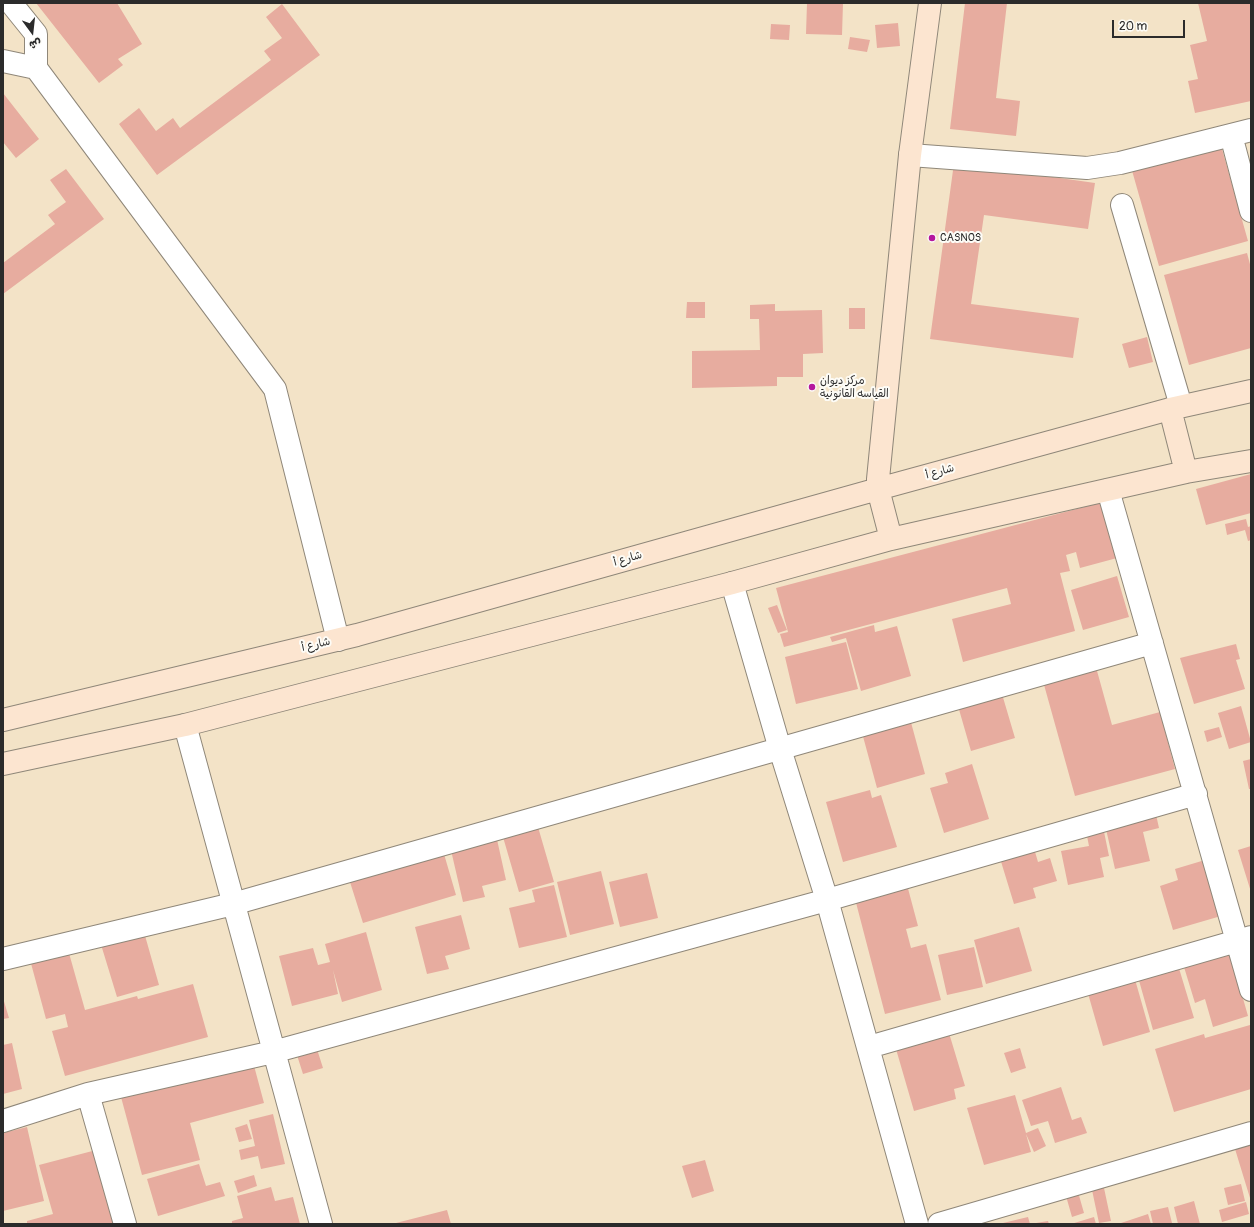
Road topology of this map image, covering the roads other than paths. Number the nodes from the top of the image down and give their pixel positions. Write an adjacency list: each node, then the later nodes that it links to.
1 (11, 3): 4 (street)
2 (930, 3): 6 (street)
3 (3, 61): 4 (street)
4 (36, 68): 17 (street)
5 (1241, 132): 6 (street); 8 (street)
6 (910, 155): 13 (street)
7 (1122, 205): 10 (street)
8 (1251, 211)
9 (1251, 391): 10 (street, شارع أ)
10 (1176, 408): 12 (street); 13 (street, شارع أ)
11 (1251, 461): 12 (street)
12 (1186, 472): 14 (street)
13 (878, 489): 15 (street); 17 (street, شارع أ)
14 (1108, 490): 15 (street); 18 (street)
15 (892, 539): 16 (street)
16 (732, 583): 20 (street); 21 (street)
17 (338, 640): 19 (street, شارع أ)
18 (1152, 643): 21 (street); 23 (street)
19 (3, 720)
20 (185, 725): 22 (street); 25 (street)
21 (780, 749): 24 (street); 25 (street)
22 (3, 764)
23 (1196, 794): 24 (street); 26 (street)
24 (827, 900): 29 (street); 30 (street)
25 (233, 904): 27 (street); 30 (street)
26 (1245, 939): 28 (street); 29 (street)
27 (3, 959)
28 (1251, 990)
29 (869, 1047): 36 (street)
30 (273, 1052): 31 (street); 35 (street)
31 (88, 1094): 32 (street); 34 (street)
32 (3, 1121)
33 (1251, 1133): 37 (street)
34 (125, 1224)
35 (321, 1224)
36 (917, 1224)
37 (939, 1224)

